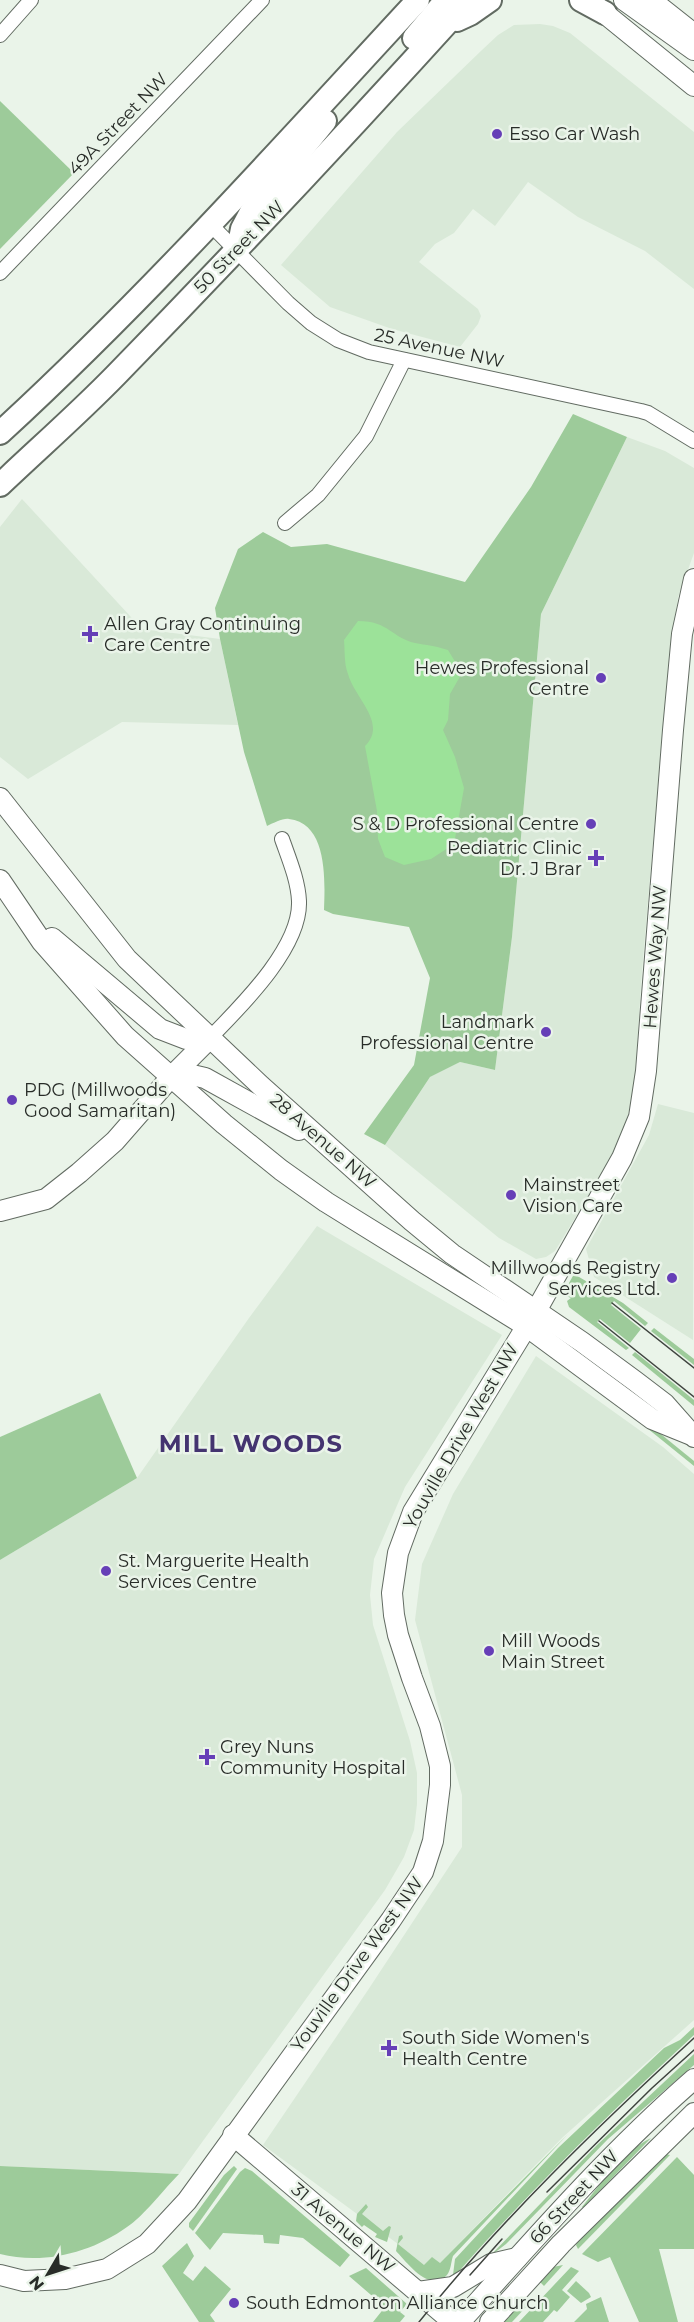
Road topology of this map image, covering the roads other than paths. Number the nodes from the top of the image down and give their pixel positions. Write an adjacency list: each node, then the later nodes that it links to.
1 (31, 0): 13 (street)
2 (262, 0): 20 (street, 49A Street NW)
3 (418, 0): 14 (main road, 50 Street NW)
4 (446, 0): 17 (main road)
5 (468, 0): 11 (main road, 50 Street NW)
6 (490, 0): 11 (main road)
7 (581, 0): 10 (main road)
8 (624, 0): 15 (street)
9 (651, 0): 12 (street)
10 (597, 6): 16 (street)
11 (445, 26): 17 (main road, 50 Street NW)
12 (694, 34)
13 (0, 35)
14 (372, 50): 18 (main road, 50 Street NW); 19 (main road)
15 (694, 50)
16 (694, 86)
17 (348, 132): 19 (main road, 50 Street NW)
18 (211, 225): 19 (street, 25 Avenue NW); 22 (main road, 50 Street NW)
19 (237, 250): 21 (street, 25 Avenue NW); 26 (main road, 50 Street NW)
20 (0, 273)
21 (404, 360): 25 (street, 25 Avenue NW); 27 (street)
22 (26, 408): 23 (main road, 50 Street NW); 24 (main road)
23 (0, 433)
24 (0, 440)
25 (694, 441)
26 (0, 485)
27 (285, 523)
28 (694, 579): 37 (street, Hewes Way NW)
29 (0, 798): 33 (street, 28 Avenue NW)
30 (282, 839): 33 (street)
31 (0, 880): 32 (street, 28 Avenue NW)
32 (18, 908): 33 (street); 34 (street, 28 Avenue NW)
33 (210, 1038): 34 (street); 35 (street, 28 Avenue NW)
34 (171, 1077): 35 (street); 36 (street); 37 (street, 28 Avenue NW)
35 (335, 1150): 37 (street, 28 Avenue NW)
36 (0, 1211)
37 (531, 1318): 38 (street, 28 Avenue NW); 41 (street, Youville Drive West NW)
38 (693, 1436)
39 (694, 2079): 42 (street, 66 Street NW)
40 (694, 2113): 47 (street, 66 Street NW)
41 (233, 2135): 43 (street, Youville Drive West NW); 44 (street, 31 Avenue NW)
42 (517, 2258): 44 (street); 46 (street, 66 Street NW)
43 (0, 2275)
44 (418, 2292): 45 (street, 31 Avenue NW)
45 (453, 2322)
46 (460, 2322)
47 (490, 2322)

